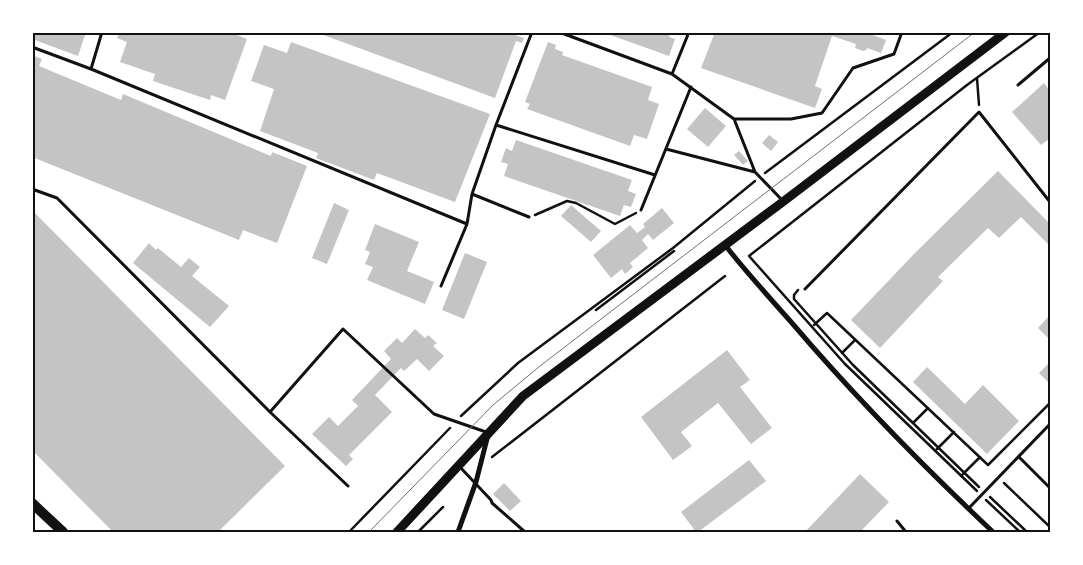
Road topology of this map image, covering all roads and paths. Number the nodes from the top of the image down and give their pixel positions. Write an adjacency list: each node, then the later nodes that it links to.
1 (102, 32): 11 (lane)
2 (532, 32): 18 (lane)
3 (559, 32): 12 (lane)
4 (689, 32): 12 (lane)
5 (902, 32): 17 (lane)
6 (954, 32): 22 (path)
7 (1006, 32): 25 (main road)
8 (1040, 32): 13 (path)
9 (32, 47): 11 (lane)
10 (1050, 58): 14 (lane)
11 (91, 69): 29 (lane)
12 (672, 74): 15 (lane)
13 (977, 78): 16 (path); 36 (path)
14 (1018, 85)
15 (691, 87): 17 (lane); 19 (lane)
16 (979, 112): 26 (lane); 35 (lane)
17 (734, 118): 20 (lane)
18 (496, 125): 21 (lane); 24 (lane)
19 (666, 150): 20 (lane); 21 (lane)
20 (755, 172): 22 (lane)
21 (655, 175): 27 (lane)
22 (760, 176): 25 (lane); 31 (path)
23 (32, 188): 42 (lane)
24 (472, 194): 28 (lane); 29 (lane)
25 (784, 201): 30 (main road)
26 (1050, 202)
27 (641, 210): 28 (path)
28 (529, 217)
29 (467, 224): 34 (lane)
30 (725, 244): 47 (main road); 63 (street)
31 (674, 251)
32 (725, 276): 53 (path)
33 (804, 283): 36 (path)
34 (441, 286)
35 (805, 289)
36 (814, 326): 37 (path); 38 (path); 39 (path)
37 (855, 340): 38 (path); 41 (path)
38 (842, 353): 39 (path); 43 (path)
39 (838, 356): 45 (path)
40 (1050, 403): 50 (path)
41 (928, 408): 43 (path); 46 (path)
42 (270, 412): 47 (lane); 58 (lane)
43 (913, 423): 45 (path); 48 (path)
44 (1050, 424): 51 (lane)
45 (910, 427): 49 (path)
46 (954, 432): 48 (path); 50 (path)
47 (489, 433): 52 (main road); 56 (street)
48 (938, 448): 49 (path); 54 (path)
49 (935, 451): 55 (path)
50 (980, 457): 54 (path)
51 (1019, 457): 59 (lane); 60 (lane)
52 (458, 465): 56 (lane); 67 (main road)
53 (489, 465)
54 (964, 473): 55 (path); 60 (path)
55 (961, 476): 60 (path)
56 (476, 482): 69 (street); 70 (lane)
57 (1004, 483): 65 (path)
58 (348, 486)
59 (1050, 488)
60 (983, 494): 63 (lane); 73 (path); 74 (path)
61 (32, 505): 66 (main road)
62 (443, 506): 68 (path)
63 (968, 509): 72 (street)
64 (897, 520): 71 (lane)
65 (1050, 527)
66 (61, 532)
67 (397, 532)
68 (418, 532)
69 (458, 532)
70 (525, 532)
71 (906, 532)
72 (993, 532)
73 (1020, 532)
74 (1027, 532)

